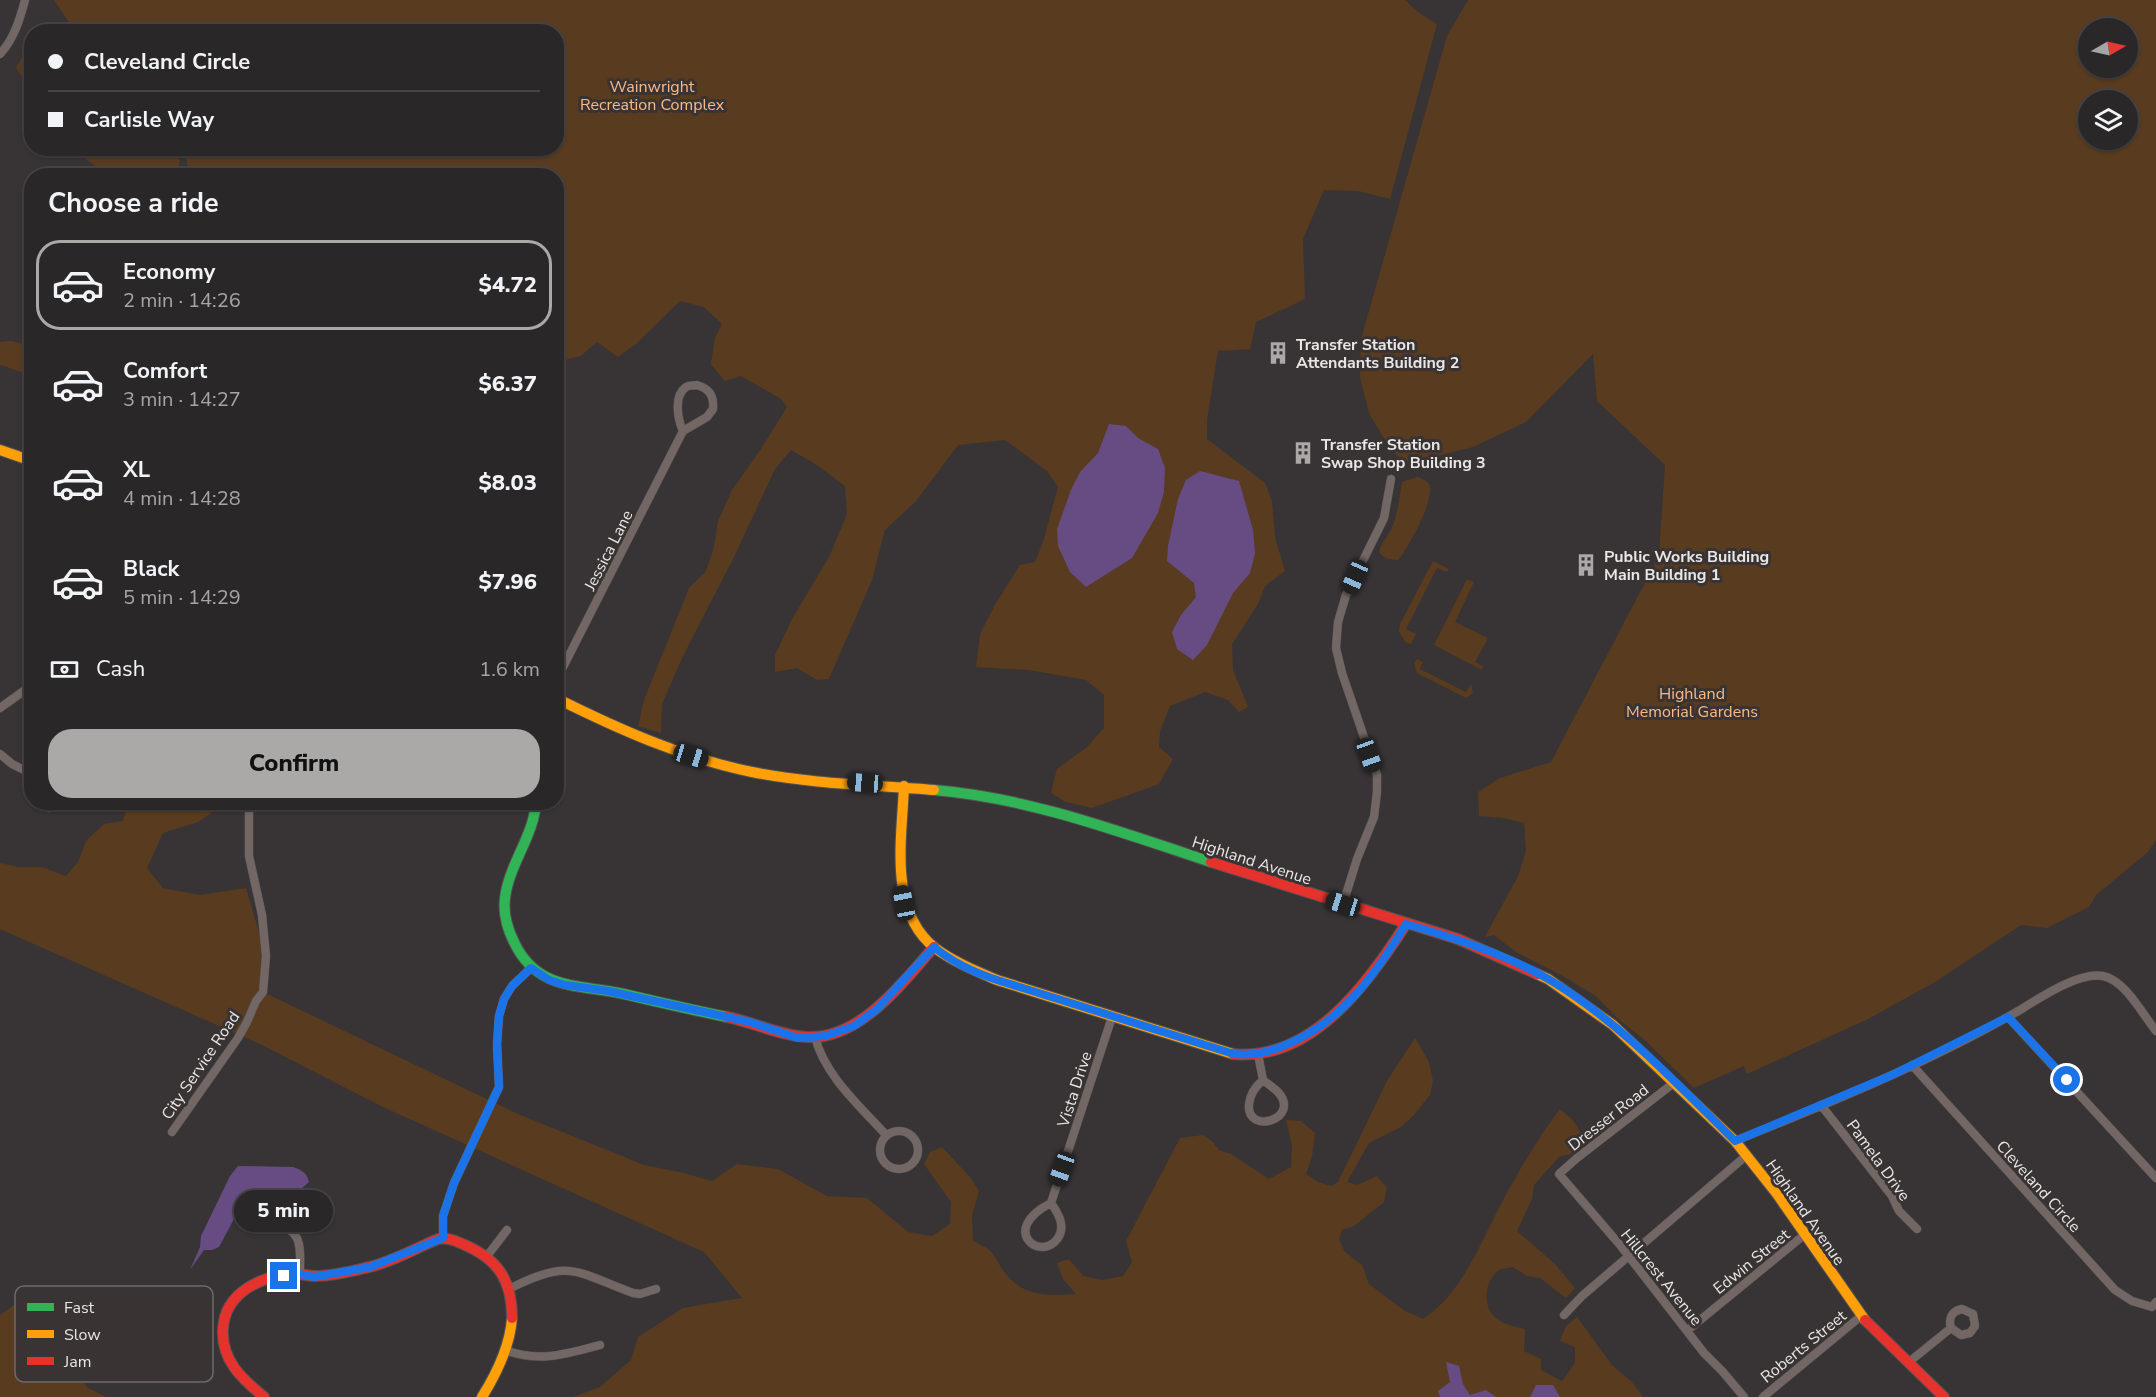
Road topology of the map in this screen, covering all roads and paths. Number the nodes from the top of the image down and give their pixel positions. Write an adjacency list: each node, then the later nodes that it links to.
1 (26, 0): 2 (street)
2 (0, 54)
3 (683, 431): 3 (street); 7 (street, Jessica Lane)
4 (0, 450): 5 (street)
5 (24, 458)
6 (1391, 479): 16 (street)
7 (564, 665)
8 (24, 692): 10 (street)
9 (564, 702): 13 (street, Highland Avenue)
10 (0, 708)
11 (0, 754): 12 (street)
12 (24, 769)
13 (904, 786): 16 (street, Highland Avenue); 18 (street)
14 (249, 810): 29 (street, City Service Road)
15 (536, 810): 19 (street)
16 (1343, 904): 17 (street, Highland Avenue)
17 (1406, 924): 24 (street); 27 (street, Highland Avenue)
18 (934, 947): 20 (street); 23 (street)
19 (531, 968): 23 (street); 40 (street)
20 (1112, 1017): 24 (street); 35 (street, Vista Drive)
21 (2008, 1017): 22 (street); 25 (street); 34 (street)
22 (2156, 1031)
23 (815, 1037): 30 (street)
24 (1258, 1054): 26 (street)
25 (1912, 1065): 28 (street); 46 (street, Cleveland Circle)
26 (1263, 1080): 26 (street)
27 (1675, 1082): 31 (street, Highland Avenue); 33 (street, Dresser Road)
28 (1821, 1105): 31 (street); 37 (street, Pamela Drive)
29 (172, 1132)
30 (886, 1135): 30 (street)
31 (1735, 1141): 32 (street, Highland Avenue)
32 (1747, 1155): 39 (street, Highland Avenue); 42 (street)
33 (1559, 1174): 42 (street, Hillcrest Avenue)
34 (2156, 1178)
35 (1051, 1203): 35 (street)
36 (275, 1224): 43 (street)
37 (1917, 1228)
38 (507, 1230): 41 (street)
39 (1804, 1235): 48 (street, Highland Avenue); 50 (street, Edwin Street)
40 (443, 1238): 41 (street); 43 (street)
41 (487, 1256): 44 (street)
42 (1628, 1256): 47 (street); 50 (street, Hillcrest Avenue)
43 (300, 1274): 54 (street)
44 (510, 1288): 45 (street); 52 (street)
45 (656, 1290)
46 (2156, 1302)
47 (1564, 1315)
48 (1861, 1316): 53 (street, Highland Avenue); 57 (street, Roberts Street)
49 (1951, 1328): 53 (street)
50 (1688, 1330): 56 (street, Hillcrest Avenue)
51 (600, 1345): 52 (street)
52 (506, 1350): 55 (street)
53 (1909, 1362): 58 (street, Highland Avenue)
54 (264, 1397)
55 (482, 1397)
56 (1744, 1397)
57 (1763, 1397)
58 (1944, 1397)

